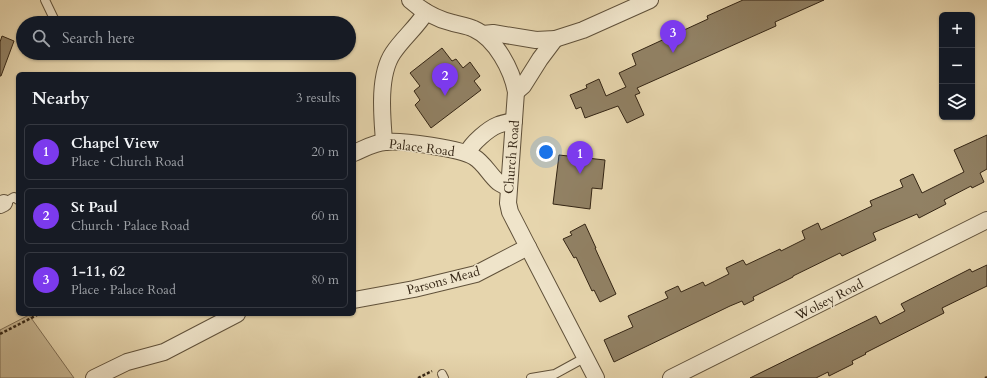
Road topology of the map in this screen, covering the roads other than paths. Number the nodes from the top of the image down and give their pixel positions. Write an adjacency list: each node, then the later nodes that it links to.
1 (46, 0): 5 (lane)
2 (410, 0): 4 (street, Church Road)
3 (650, 0): 7 (street)
4 (426, 12): 6 (street, Church Road); 10 (street)
5 (53, 16)
6 (483, 34): 7 (street); 8 (street, Church Road)
7 (555, 39): 8 (street)
8 (516, 92): 9 (street, Church Road)
9 (514, 121): 12 (street, Palace Road); 13 (street, Church Road)
10 (384, 142): 11 (street, Palace Road); 12 (street, Palace Road)
11 (356, 153)
12 (467, 153): 13 (street, Palace Road)
13 (508, 188): 15 (street, Church Road)
14 (987, 220): 23 (street, Wolsey Road)
15 (528, 247): 16 (street, Parsons Mead); 19 (street, Church Road)
16 (356, 300)
17 (229, 316): 18 (street)
18 (217, 319): 20 (street)
19 (586, 357): 21 (lane); 22 (street, Church Road)
20 (104, 376)
21 (531, 378)
22 (596, 378)
23 (671, 378)

